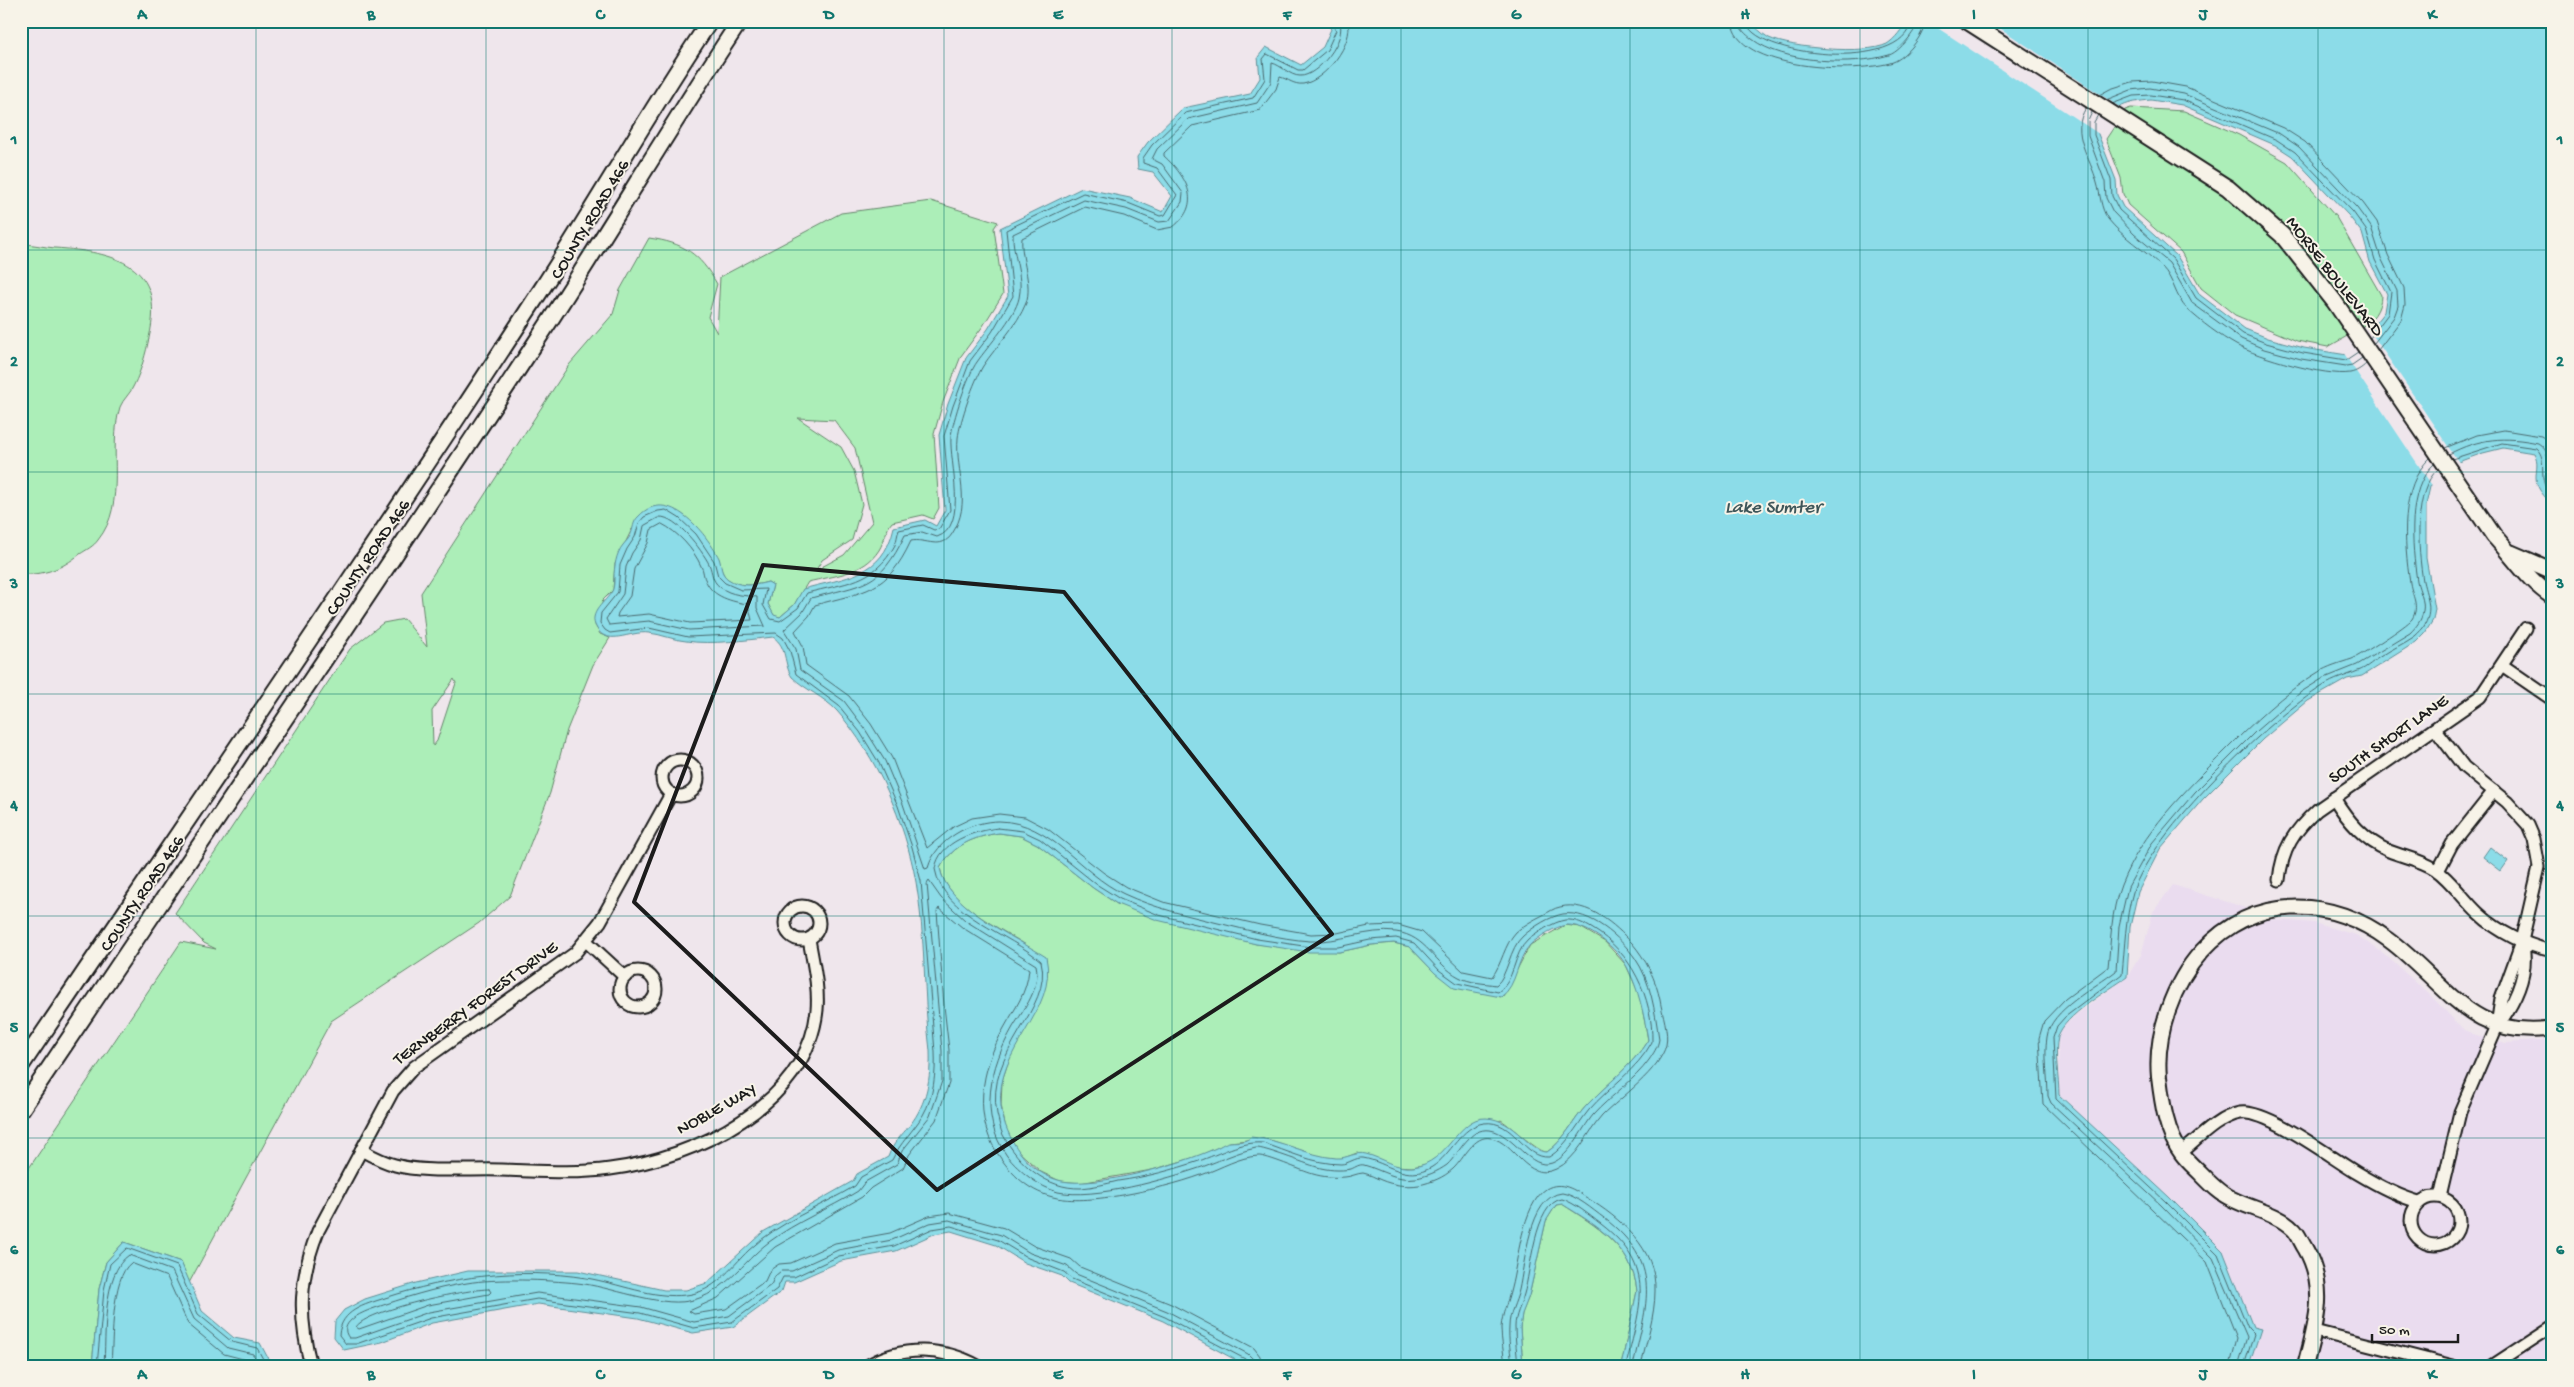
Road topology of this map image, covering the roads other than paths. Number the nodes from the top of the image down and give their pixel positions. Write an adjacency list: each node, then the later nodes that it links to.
1 (710, 21): 23 (main road, COUNTY ROAD 466)
2 (740, 21): 24 (main road, COUNTY ROAD 466)
3 (1967, 21): 4 (main road, MORSE BOULEVARD)
4 (2510, 552): 5 (main road, MORSE BOULEVARD); 6 (main road, MORSE BOULEVARD)
5 (2550, 570)
6 (2553, 597)
7 (2526, 628): 8 (street, SOUTH SHORT LANE)
8 (2502, 665): 9 (street); 10 (street, SOUTH SHORT LANE)
9 (2553, 700)
10 (2435, 729): 11 (street); 13 (street, SOUTH SHORT LANE)
11 (2494, 791): 14 (street); 18 (street)
12 (671, 794): 17 (street, TERNBERRY FOREST DRIVE)
13 (2334, 798): 14 (street); 15 (street, SOUTH SHORT LANE)
14 (2438, 871): 18 (street)
15 (2279, 880)
16 (809, 939): 25 (street, NOBLE WAY)
17 (586, 941): 20 (street); 25 (street, TERNBERRY FOREST DRIVE)
18 (2522, 941): 19 (street); 21 (street)
19 (2553, 951)
20 (624, 977)
21 (2497, 1026): 22 (street); 26 (street); 27 (street)
22 (2553, 1028)
23 (21, 1066)
24 (21, 1110)
25 (361, 1150): 31 (street, TERNBERRY FOREST DRIVE)
26 (2181, 1153): 28 (street); 30 (street)
27 (2440, 1197): 28 (street); 28 (street)
28 (2419, 1202)
29 (2553, 1326): 36 (street)
30 (2315, 1331): 34 (street); 35 (street)
31 (311, 1366)
32 (867, 1366): 33 (street)
33 (978, 1366)
34 (2305, 1366)
35 (2453, 1366)
36 (2492, 1366)

